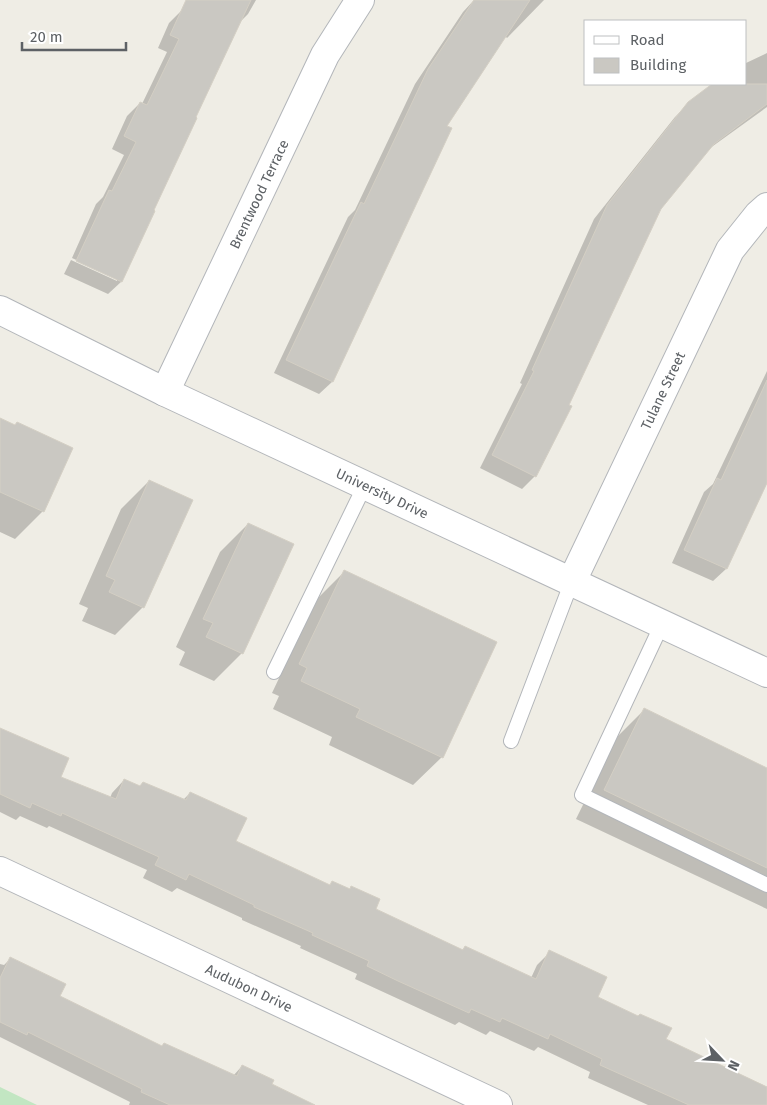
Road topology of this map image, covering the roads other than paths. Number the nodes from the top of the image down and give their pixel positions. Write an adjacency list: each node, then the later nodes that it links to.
1 (360, 0): 4 (street, Brentwood Terrace)
2 (767, 207): 6 (street, Tulane Street)
3 (0, 310): 4 (street, University Drive)
4 (165, 392): 5 (street, University Drive)
5 (365, 485): 6 (street, University Drive); 8 (lane)
6 (572, 582): 7 (street, University Drive); 10 (lane)
7 (662, 624): 9 (street, University Drive); 12 (lane)
8 (274, 672)
9 (767, 672)
10 (511, 741)
11 (0, 872): 13 (street, Audubon Drive)
12 (767, 884)
13 (498, 1105)

